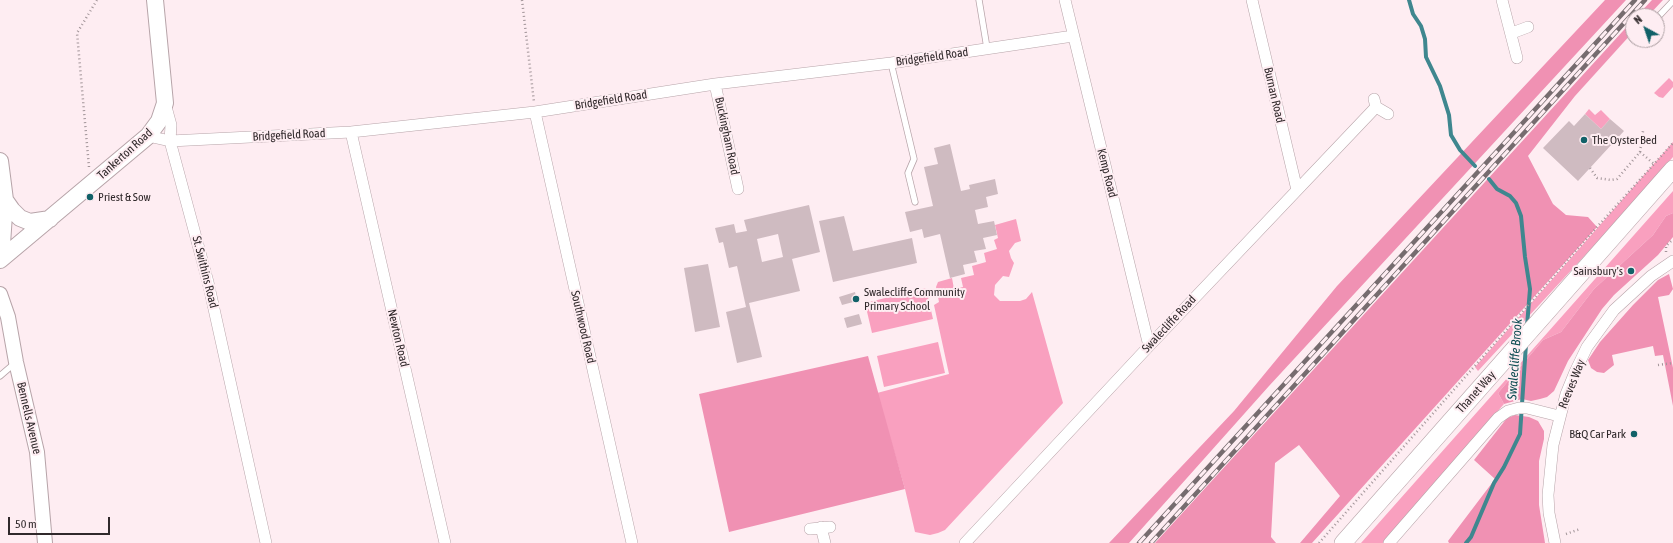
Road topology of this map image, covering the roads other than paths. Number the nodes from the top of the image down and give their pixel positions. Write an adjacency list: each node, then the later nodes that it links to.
1 (155, 0): 15 (main road, St. Swithins Road)
2 (979, 0): 11 (lane)
3 (1065, 0): 10 (street, Kemp Road)
4 (1252, 0): 24 (street, Burnan Road)
5 (1502, 0): 9 (street)
6 (1673, 1): 7 (lane)
7 (1665, 10)
8 (1528, 27): 9 (street)
9 (1512, 33): 12 (street)
10 (1073, 36): 11 (street, Bridgefield Road); 32 (street, Kemp Road)
11 (987, 48): 13 (street, Bridgefield Road)
12 (1517, 58)
13 (892, 63): 14 (street, Bridgefield Road); 26 (lane)
14 (715, 84): 16 (street, Bridgefield Road); 23 (street, Buckingham Road)
15 (165, 103): 19 (main road, Tankerton Road); 20 (street, St. Swithins Road)
16 (535, 112): 18 (street, Bridgefield Road); 40 (street, Southwood Road)
17 (1388, 114): 24 (street, Swalecliffe Road)
18 (351, 132): 20 (street, Bridgefield Road); 39 (street, Newton Road)
19 (148, 136): 20 (street, Bridgefield Road); 27 (main road, Tankerton Road)
20 (170, 141): 38 (street, St. Swithins Road)
21 (0, 161): 25 (main road)
22 (1673, 170): 43 (main road, Thanet Way)
23 (738, 189)
24 (1297, 190): 32 (street, Swalecliffe Road)
25 (5, 200): 27 (main road); 28 (main road)
26 (915, 202)
27 (51, 218): 29 (main road, Tankerton Road)
28 (0, 248)
29 (0, 260)
30 (1670, 263): 35 (street, Reeves Way)
31 (0, 294): 33 (street, Bennells Avenue)
32 (1149, 346): 42 (street, Swalecliffe Road)
33 (16, 362): 34 (lane); 37 (street, Bennells Avenue)
34 (0, 376)
35 (1559, 416): 44 (street); 45 (street, Reeves Way)
36 (820, 528): 41 (street)
37 (45, 543)
38 (266, 543)
39 (445, 543)
40 (632, 543)
41 (825, 543)
42 (965, 543)
43 (1343, 543)
44 (1389, 543)
45 (1555, 543)

